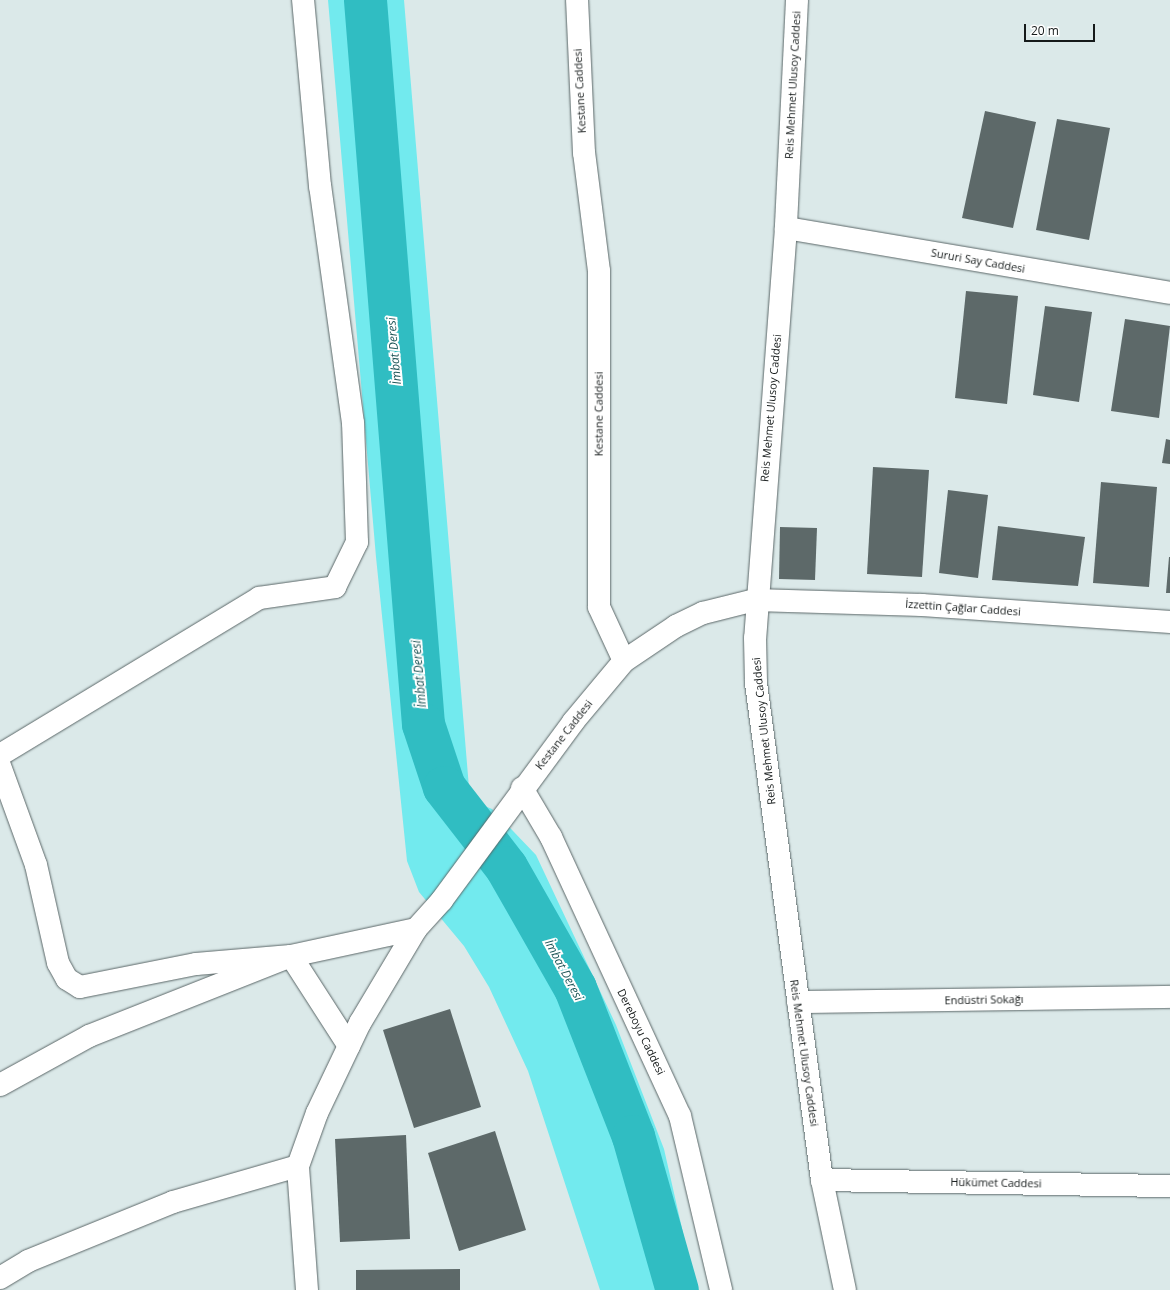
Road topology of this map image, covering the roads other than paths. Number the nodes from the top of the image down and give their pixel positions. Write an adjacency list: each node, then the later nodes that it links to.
1 (303, 0): 9 (street)
2 (577, 0): 8 (street, Kestane Caddesi)
3 (797, 0): 4 (street, Reis Mehmet Ulusoy Caddesi)
4 (786, 228): 5 (street, Sururi Say Caddesi); 6 (street, Reis Mehmet Ulusoy Caddesi)
5 (1170, 293)
6 (755, 600): 7 (street, İzzettin Çağlar Caddesi); 8 (street, İzzettin Çağlar Caddesi); 15 (street, Reis Mehmet Ulusoy Caddesi)
7 (1170, 622)
8 (624, 661): 11 (street, Kestane Caddesi)
9 (0, 755)
10 (0, 766): 13 (street)
11 (522, 788): 12 (street, Kestane Caddesi); 23 (street, Dereboyu Caddesi)
12 (416, 929): 13 (street); 16 (street, Kestane Caddesi)
13 (291, 956): 16 (street); 17 (street)
14 (1170, 997): 15 (street, Endüstri Sokağı)
15 (798, 1002): 19 (street, Reis Mehmet Ulusoy Caddesi)
16 (349, 1046): 18 (street, Kestane Caddesi)
17 (0, 1085)
18 (298, 1166): 21 (street); 22 (street)
19 (822, 1180): 20 (street, Hükümet Caddesi); 24 (street, Reis Mehmet Ulusoy Caddesi)
20 (1170, 1186)
21 (0, 1278)
22 (307, 1290)
23 (721, 1290)
24 (845, 1290)

